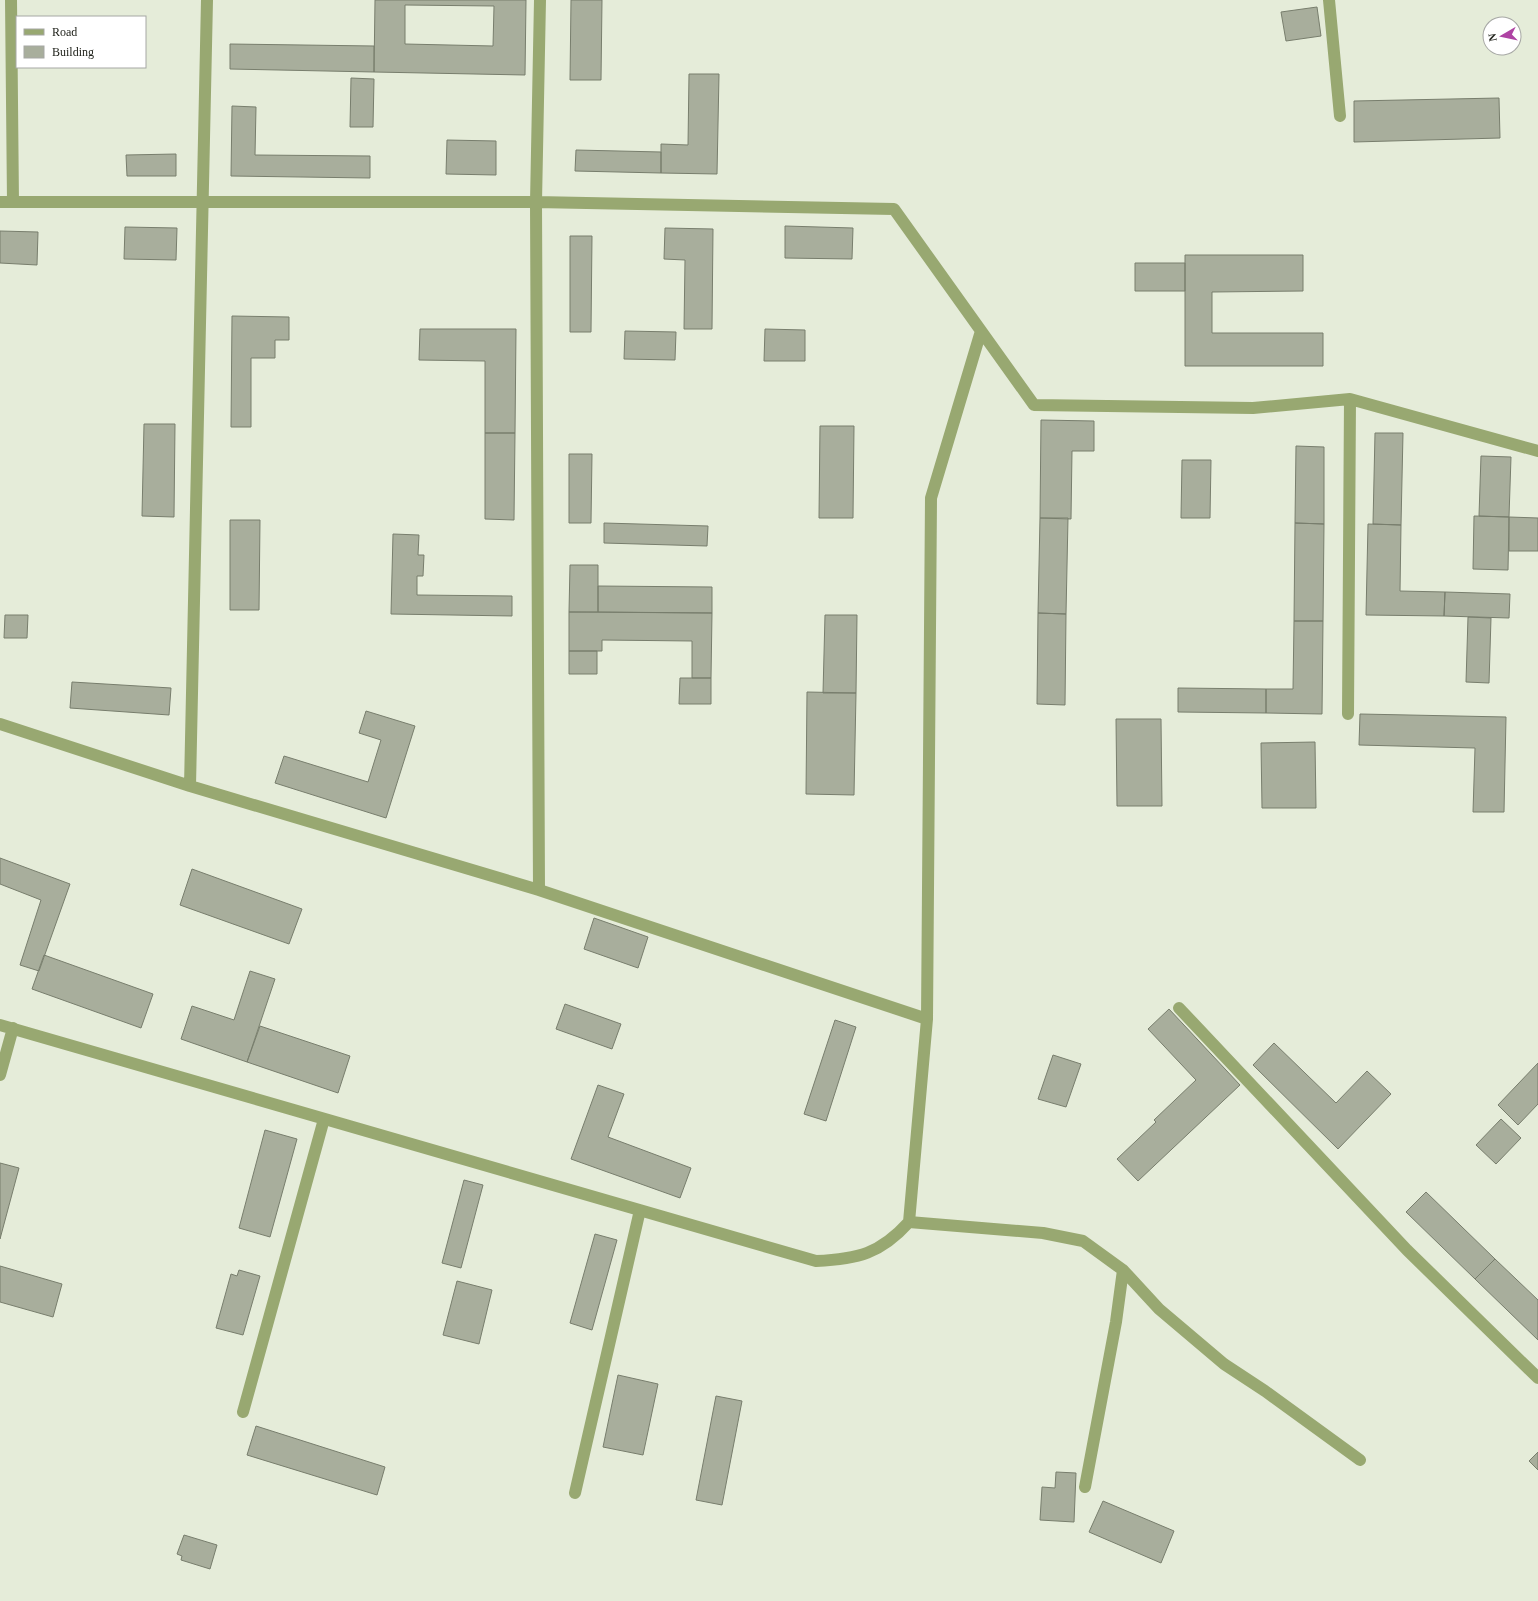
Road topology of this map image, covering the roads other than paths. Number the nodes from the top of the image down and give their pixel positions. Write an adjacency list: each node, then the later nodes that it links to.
1 (11, 0): 7 (street)
2 (207, 0): 8 (street)
3 (540, 0): 9 (street)
4 (1328, 0): 5 (street)
5 (1340, 116)
6 (0, 202): 7 (street)
7 (13, 202): 8 (street)
8 (203, 202): 9 (street); 15 (street)
9 (536, 202): 10 (street); 16 (street)
10 (981, 330): 11 (street); 18 (street)
11 (1350, 399): 12 (street); 13 (street)
12 (1538, 451)
13 (1348, 714)
14 (0, 724): 15 (street)
15 (190, 786): 16 (street)
16 (539, 890): 18 (street)
17 (1179, 1008): 26 (street)
18 (927, 1019): 24 (street)
19 (0, 1025): 20 (street)
20 (13, 1028): 21 (street); 22 (street)
21 (0, 1075)
22 (324, 1119): 23 (street); 27 (street)
23 (640, 1210): 24 (street); 30 (street)
24 (909, 1222): 25 (street)
25 (1123, 1270): 28 (street); 29 (street)
26 (1538, 1378)
27 (243, 1412)
28 (1360, 1460)
29 (1084, 1487)
30 (575, 1493)

